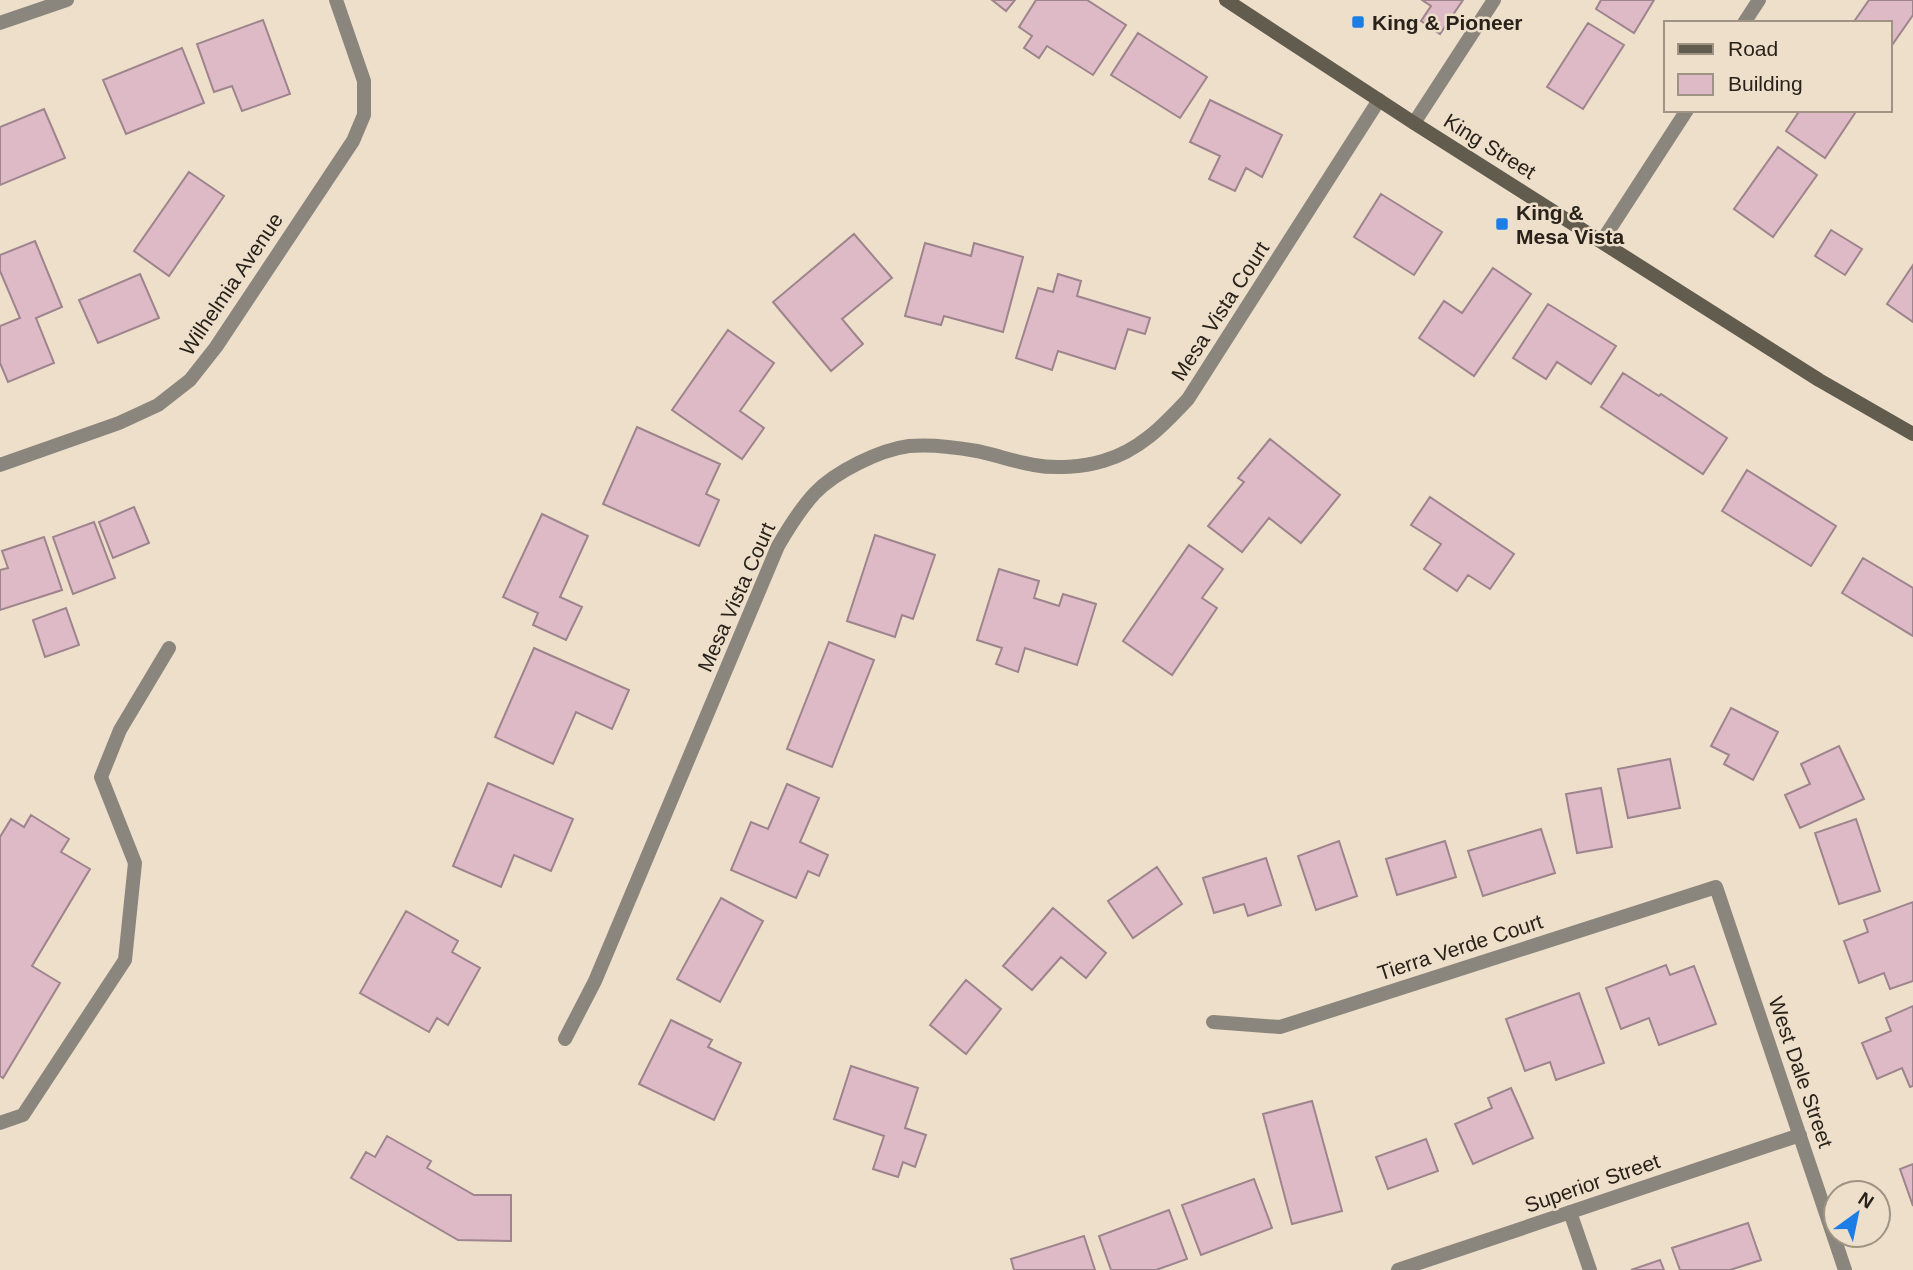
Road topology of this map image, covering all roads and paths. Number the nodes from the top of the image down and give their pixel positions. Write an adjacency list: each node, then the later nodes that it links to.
1 (67, 0): 7 (street)
2 (336, 0): 13 (street, Wilhelmia Avenue)
3 (1494, 0): 10 (street)
4 (1759, 0): 6 (street)
5 (1232, 2): 8 (street, King Street)
6 (1745, 21)
7 (0, 23)
8 (1379, 100): 10 (street, King Street); 17 (street, Mesa Vista Court)
9 (1686, 112): 11 (street)
10 (1414, 124): 11 (street, King Street)
11 (1602, 241): 12 (street, King Street)
12 (1913, 434)
13 (0, 465)
14 (169, 648): 18 (street)
15 (1716, 887): 16 (street, Tierra Verde Court); 19 (street, West Dale Street)
16 (1213, 1022)
17 (565, 1039)
18 (0, 1123)
19 (1800, 1135): 20 (street, Superior Street); 23 (street, West Dale Street)
20 (1570, 1212): 21 (street, Superior Street); 22 (street)
21 (1398, 1270)
22 (1590, 1270)
23 (1845, 1270)

